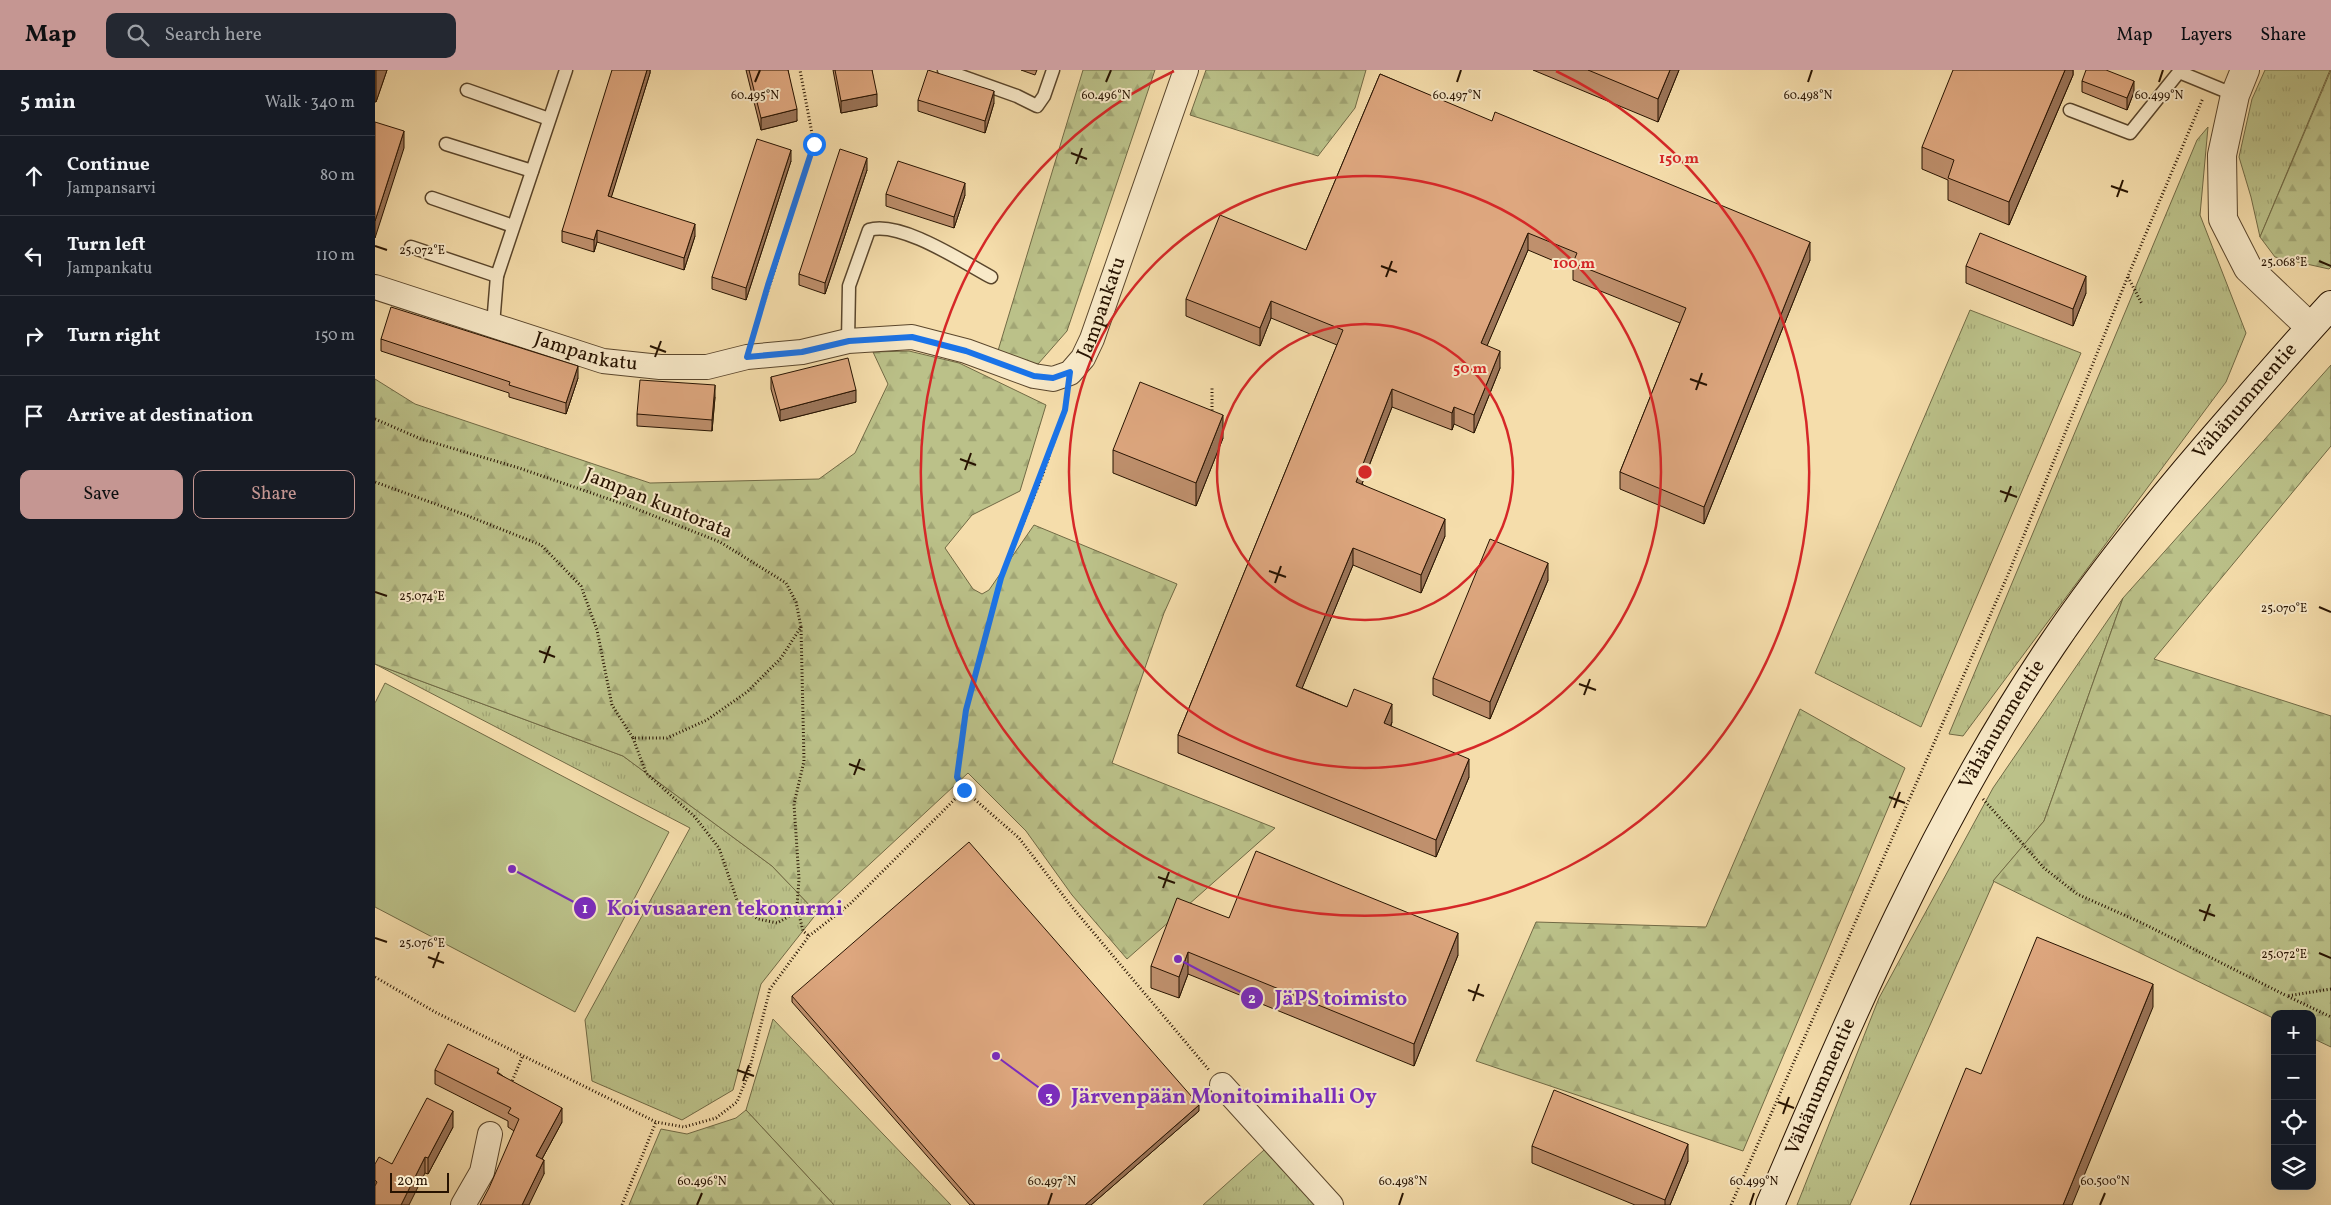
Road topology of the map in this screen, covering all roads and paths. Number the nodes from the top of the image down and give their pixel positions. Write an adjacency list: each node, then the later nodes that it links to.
1 (565, 70): 10 (lane)
2 (800, 70): 25 (path)
3 (944, 70): 4 (lane)
4 (1053, 70)
5 (1186, 70): 26 (street, Jampankatu)
6 (2240, 82): 7 (lane); 23 (main road)
7 (2209, 84): 9 (lane); 17 (path)
8 (467, 90): 10 (lane)
9 (2070, 110)
10 (549, 119): 12 (lane)
11 (446, 144): 12 (lane)
12 (532, 171): 14 (lane)
13 (432, 198): 14 (lane)
14 (513, 226): 16 (lane)
15 (411, 247): 16 (lane)
16 (497, 276): 22 (lane)
17 (2128, 276): 20 (path); 49 (path)
18 (991, 277): 24 (lane)
19 (375, 287): 22 (street, Jampankatu)
20 (2142, 304)
21 (2331, 305): 23 (main road, Vähänummentie)
22 (493, 325): 25 (street, Jampankatu)
23 (2310, 327): 33 (main road, Vähänummentie)
24 (849, 341): 25 (street, Jampankatu); 26 (street, Jampankatu)
25 (747, 357)
26 (1070, 372): 34 (path)
27 (1213, 387): 29 (path)
28 (375, 419): 31 (path, Jampan kuntorata)
29 (1211, 424)
30 (375, 482): 32 (path)
31 (801, 627): 32 (path); 35 (path, Jampan kuntorata)
32 (633, 738): 35 (path)
33 (1969, 783): 39 (path); 50 (main road, Vähänummentie)
34 (964, 790): 36 (path); 42 (path)
35 (797, 906): 36 (path, Jampan kuntorata)
36 (809, 936): 44 (path)
37 (375, 977): 41 (path)
38 (2331, 989): 39 (path)
39 (2287, 996): 40 (path)
40 (2331, 1017)
41 (523, 1055): 43 (path); 44 (path)
42 (1222, 1085): 48 (street)
43 (509, 1090)
44 (656, 1122): 47 (path)
45 (490, 1134): 46 (street)
46 (463, 1205)
47 (622, 1205)
48 (1331, 1205)
49 (1731, 1205)
50 (1770, 1205)

